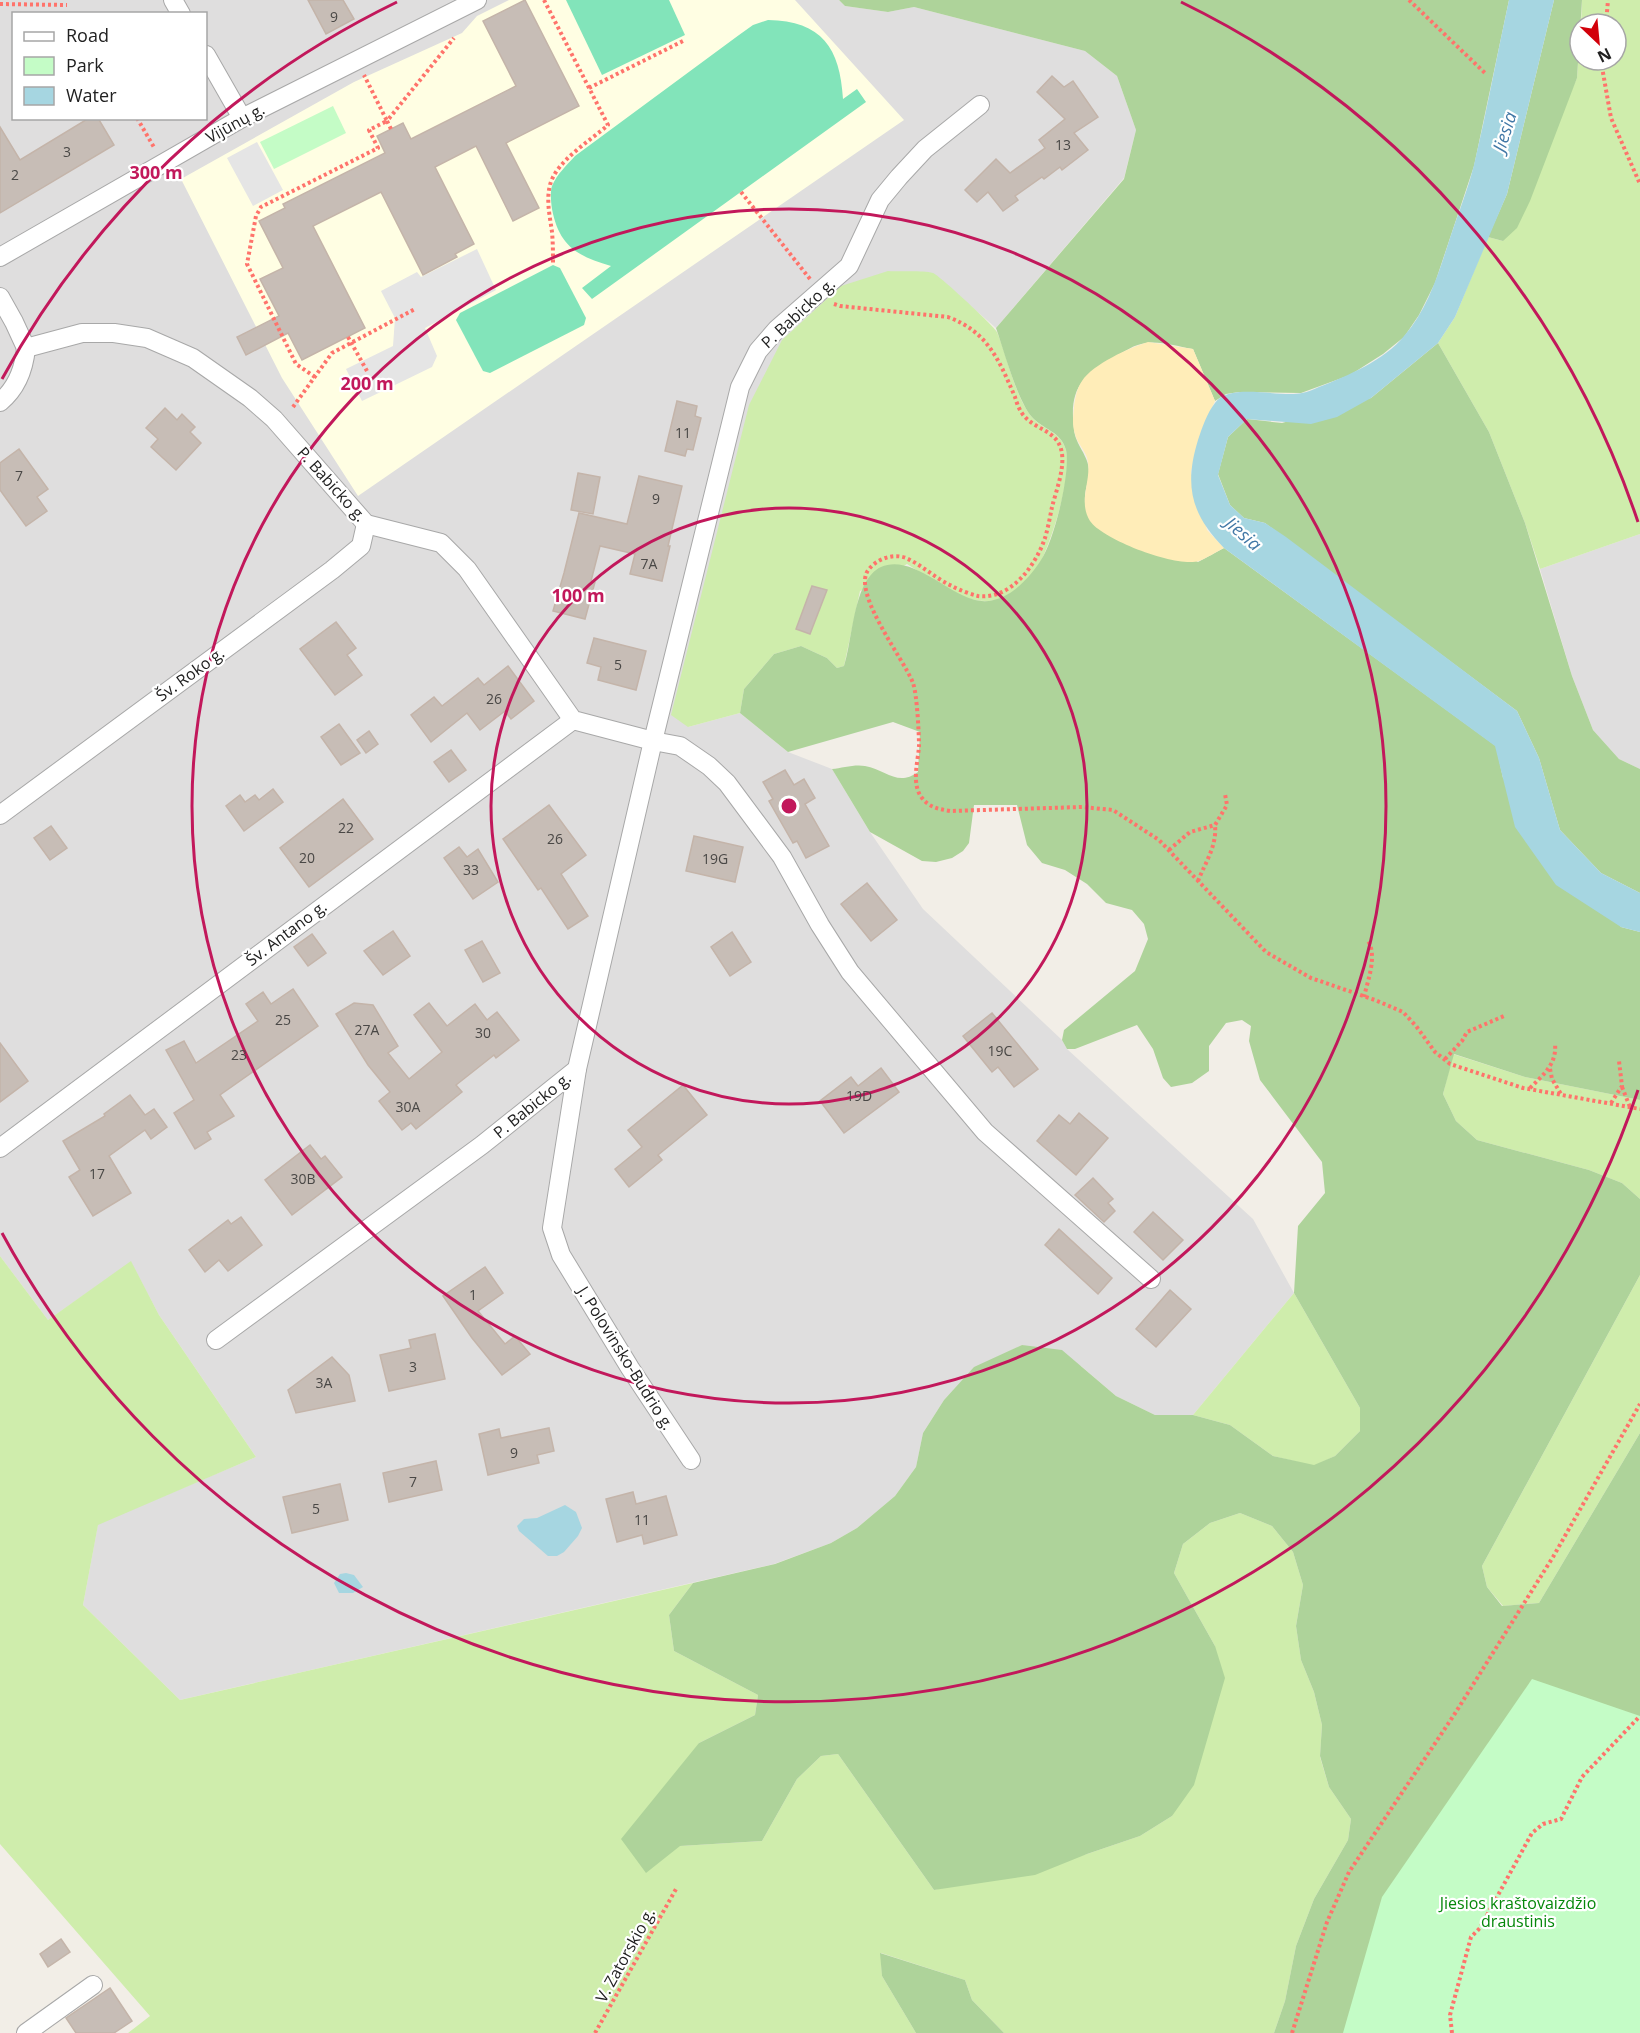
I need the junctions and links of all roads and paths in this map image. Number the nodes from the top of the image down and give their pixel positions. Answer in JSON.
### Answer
{"nodes":[{"id":1,"x":477,"y":0,"type":"edge"},
{"id":2,"x":544,"y":0,"type":"edge"},
{"id":3,"x":1409,"y":0,"type":"edge"},
{"id":4,"x":0,"y":4,"type":"edge"},
{"id":5,"x":67,"y":5,"type":"dead end"},
{"id":6,"x":454,"y":38,"type":"dead end"},
{"id":7,"x":683,"y":41,"type":"dead end"},
{"id":8,"x":207,"y":57,"type":"edge"},
{"id":9,"x":357,"y":60,"type":"junction"},
{"id":10,"x":1603,"y":72,"type":"edge"},
{"id":11,"x":1486,"y":74,"type":"dead end"},
{"id":12,"x":589,"y":88,"type":"junction"},
{"id":13,"x":980,"y":105,"type":"dead end"},
{"id":14,"x":242,"y":118,"type":"junction"},
{"id":15,"x":138,"y":120,"type":"edge"},
{"id":16,"x":387,"y":121,"type":"junction"},
{"id":17,"x":391,"y":129,"type":"dead end"},
{"id":18,"x":163,"y":163,"type":"junction"},
{"id":19,"x":1640,"y":184,"type":"edge"},
{"id":20,"x":741,"y":192,"type":"dead end"},
{"id":21,"x":0,"y":258,"type":"edge"},
{"id":22,"x":554,"y":265,"type":"dead end"},
{"id":23,"x":819,"y":291,"type":"junction"},
{"id":24,"x":0,"y":297,"type":"edge"},
{"id":25,"x":415,"y":309,"type":"dead end"},
{"id":26,"x":348,"y":337,"type":"dead end"},
{"id":27,"x":351,"y":343,"type":"junction"},
{"id":28,"x":26,"y":348,"type":"junction"},
{"id":29,"x":367,"y":371,"type":"dead end"},
{"id":30,"x":315,"y":377,"type":"junction"},
{"id":31,"x":0,"y":402,"type":"edge"},
{"id":32,"x":293,"y":407,"type":"dead end"},
{"id":33,"x":366,"y":524,"type":"junction"},
{"id":34,"x":573,"y":720,"type":"junction"},
{"id":35,"x":653,"y":741,"type":"junction"},
{"id":36,"x":1225,"y":794,"type":"dead end"},
{"id":37,"x":0,"y":815,"type":"edge"},
{"id":38,"x":1215,"y":825,"type":"junction"},
{"id":39,"x":1168,"y":850,"type":"junction"},
{"id":40,"x":1198,"y":881,"type":"junction"},
{"id":41,"x":1367,"y":939,"type":"dead end"},
{"id":42,"x":1364,"y":996,"type":"junction"},
{"id":43,"x":1504,"y":1017,"type":"dead end"},
{"id":44,"x":1555,"y":1044,"type":"dead end"},
{"id":45,"x":1445,"y":1059,"type":"junction"},
{"id":46,"x":1618,"y":1061,"type":"dead end"},
{"id":47,"x":1550,"y":1068,"type":"junction"},
{"id":48,"x":577,"y":1069,"type":"junction"},
{"id":49,"x":1622,"y":1086,"type":"junction"},
{"id":50,"x":1530,"y":1089,"type":"junction"},
{"id":51,"x":1561,"y":1094,"type":"junction"},
{"id":52,"x":1611,"y":1103,"type":"junction"},
{"id":53,"x":1630,"y":1107,"type":"junction"},
{"id":54,"x":1640,"y":1109,"type":"edge"},
{"id":55,"x":0,"y":1148,"type":"edge"},
{"id":56,"x":1151,"y":1279,"type":"dead end"},
{"id":57,"x":216,"y":1340,"type":"dead end"},
{"id":58,"x":1640,"y":1404,"type":"edge"},
{"id":59,"x":691,"y":1460,"type":"dead end"},
{"id":60,"x":1640,"y":1716,"type":"edge"},
{"id":61,"x":676,"y":1889,"type":"dead end"},
{"id":62,"x":93,"y":1985,"type":"dead end"},
{"id":63,"x":26,"y":2033,"type":"edge"},
{"id":64,"x":595,"y":2033,"type":"edge"},
{"id":65,"x":1292,"y":2033,"type":"edge"},
{"id":66,"x":1452,"y":2033,"type":"edge"}],
"edges":[{"from":1,"to":9,"type":"street","name":"Vijūnų g."},
{"from":2,"to":12,"type":"path"},
{"from":3,"to":11,"type":"path"},
{"from":4,"to":5,"type":"path"},
{"from":6,"to":16,"type":"path"},
{"from":7,"to":12,"type":"path"},
{"from":8,"to":14,"type":"street"},
{"from":9,"to":14,"type":"street","name":"Vijūnų g."},
{"from":9,"to":16,"type":"path"},
{"from":10,"to":19,"type":"path"},
{"from":12,"to":22,"type":"path"},
{"from":13,"to":23,"type":"street","name":"P. Babicko g."},
{"from":14,"to":18,"type":"street","name":"Vijūnų g."},
{"from":15,"to":18,"type":"path"},
{"from":16,"to":17,"type":"path"},
{"from":16,"to":30,"type":"path"},
{"from":18,"to":21,"type":"street","name":"Vijūnų g."},
{"from":20,"to":23,"type":"path"},
{"from":23,"to":35,"type":"street","name":"P. Babicko g."},
{"from":23,"to":39,"type":"path"},
{"from":24,"to":28,"type":"street"},
{"from":25,"to":27,"type":"path"},
{"from":26,"to":27,"type":"path"},
{"from":27,"to":29,"type":"path"},
{"from":27,"to":30,"type":"path"},
{"from":28,"to":31,"type":"street"},
{"from":28,"to":33,"type":"street","name":"P. Babicko g."},
{"from":30,"to":32,"type":"path"},
{"from":33,"to":34,"type":"street","name":"P. Babicko g."},
{"from":33,"to":37,"type":"street","name":"Šv. Roko g."},
{"from":34,"to":35,"type":"street"},
{"from":34,"to":55,"type":"street","name":"Šv. Antano g."},
{"from":35,"to":48,"type":"street","name":"P. Babicko g."},
{"from":35,"to":56,"type":"street"},
{"from":36,"to":38,"type":"path"},
{"from":38,"to":39,"type":"path"},
{"from":38,"to":40,"type":"path"},
{"from":39,"to":40,"type":"path"},
{"from":40,"to":42,"type":"path"},
{"from":41,"to":42,"type":"path"},
{"from":42,"to":45,"type":"path"},
{"from":43,"to":45,"type":"path"},
{"from":44,"to":47,"type":"path"},
{"from":45,"to":50,"type":"path"},
{"from":46,"to":49,"type":"path"},
{"from":47,"to":50,"type":"path"},
{"from":47,"to":51,"type":"path"},
{"from":48,"to":57,"type":"street","name":"P. Babicko g."},
{"from":48,"to":59,"type":"street","name":"J. Polovinsko-Budrio g."},
{"from":49,"to":52,"type":"path"},
{"from":49,"to":53,"type":"path"},
{"from":50,"to":51,"type":"path"},
{"from":51,"to":52,"type":"path"},
{"from":52,"to":53,"type":"path"},
{"from":53,"to":54,"type":"path"},
{"from":58,"to":65,"type":"path"},
{"from":60,"to":66,"type":"path"},
{"from":61,"to":64,"type":"path","name":"V. Zatorskio g."},
{"from":62,"to":63,"type":"street"}]}
